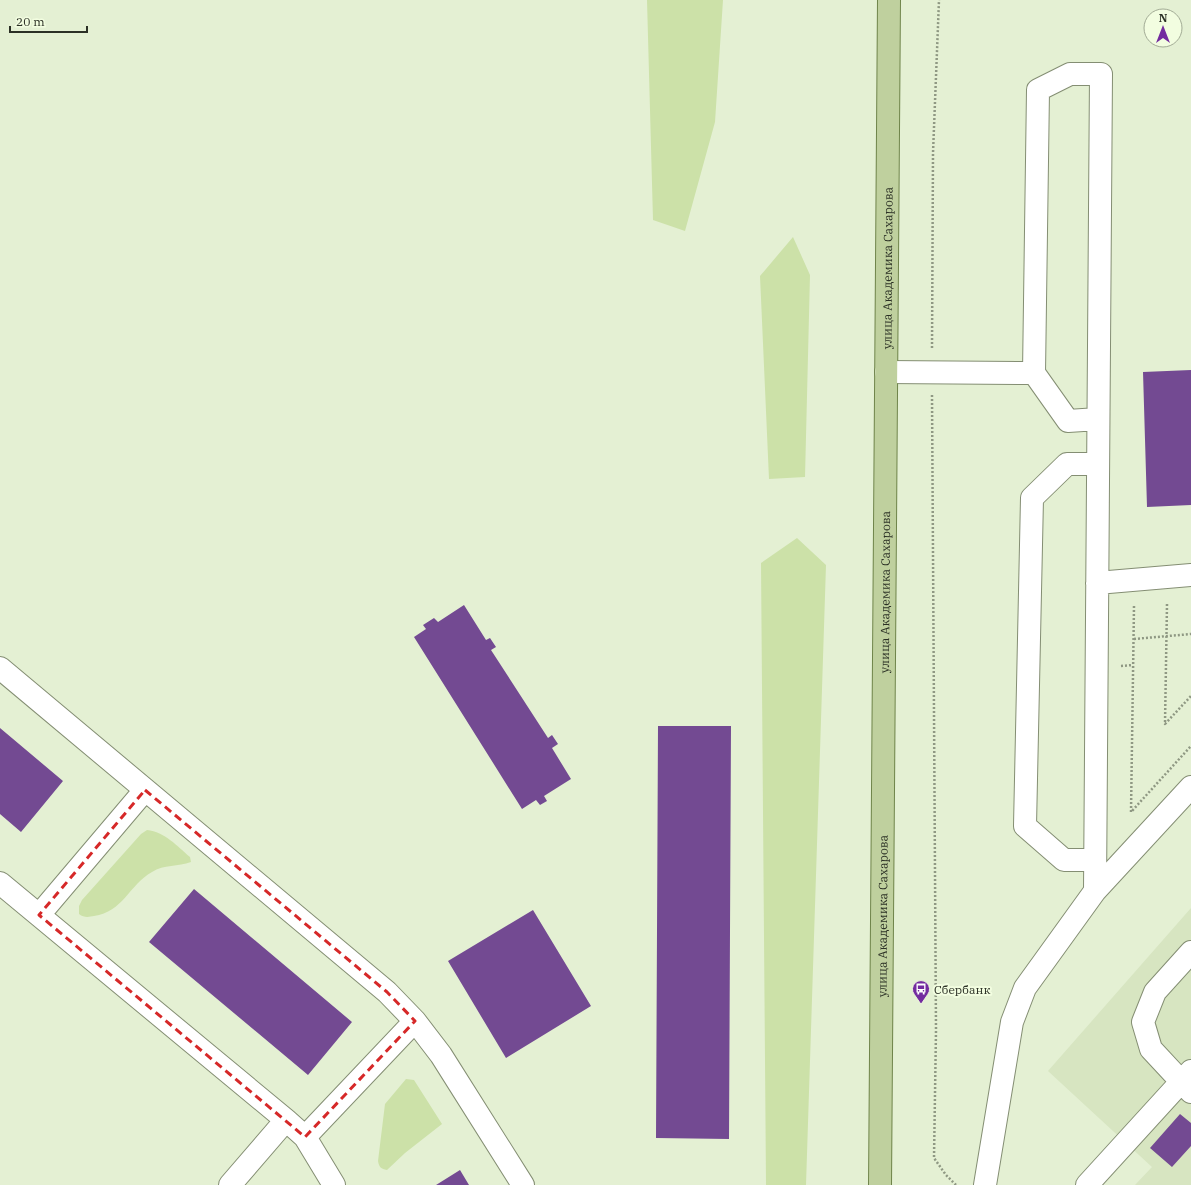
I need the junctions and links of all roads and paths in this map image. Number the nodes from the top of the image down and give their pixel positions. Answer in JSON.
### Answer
{"nodes":[{"id":1,"x":889,"y":0,"type":"edge"},
{"id":2,"x":939,"y":0,"type":"edge"},
{"id":3,"x":886,"y":372,"type":"junction"},
{"id":4,"x":932,"y":372,"type":"junction"},
{"id":5,"x":1034,"y":373,"type":"junction"},
{"id":6,"x":1098,"y":420,"type":"junction"},
{"id":7,"x":1098,"y":464,"type":"junction"},
{"id":8,"x":1191,"y":575,"type":"edge"},
{"id":9,"x":1097,"y":583,"type":"junction"},
{"id":10,"x":1167,"y":604,"type":"dead end"},
{"id":11,"x":1134,"y":606,"type":"dead end"},
{"id":12,"x":1191,"y":634,"type":"edge"},
{"id":13,"x":1166,"y":636,"type":"junction"},
{"id":14,"x":1134,"y":639,"type":"junction"},
{"id":15,"x":0,"y":668,"type":"edge"},
{"id":16,"x":1191,"y":696,"type":"edge"},
{"id":17,"x":1191,"y":746,"type":"edge"},
{"id":18,"x":1191,"y":787,"type":"edge"},
{"id":19,"x":145,"y":790,"type":"junction"},
{"id":20,"x":1095,"y":860,"type":"junction"},
{"id":21,"x":0,"y":883,"type":"edge"},
{"id":22,"x":1095,"y":891,"type":"junction"},
{"id":23,"x":39,"y":915,"type":"junction"},
{"id":24,"x":1191,"y":952,"type":"edge"},
{"id":25,"x":415,"y":1021,"type":"junction"},
{"id":26,"x":1188,"y":1082,"type":"edge"},
{"id":27,"x":286,"y":1120,"type":"junction"},
{"id":28,"x":305,"y":1137,"type":"junction"},
{"id":29,"x":230,"y":1185,"type":"edge"},
{"id":30,"x":334,"y":1185,"type":"edge"},
{"id":31,"x":523,"y":1185,"type":"edge"},
{"id":32,"x":880,"y":1185,"type":"edge"},
{"id":33,"x":956,"y":1185,"type":"edge"},
{"id":34,"x":985,"y":1185,"type":"edge"},
{"id":35,"x":1087,"y":1185,"type":"edge"}],
"edges":[{"from":1,"to":3,"type":"main road","name":"улица Академика Сахарова"},
{"from":2,"to":4,"type":"path"},
{"from":3,"to":4,"type":"street"},
{"from":3,"to":32,"type":"main road","name":"улица Академика Сахарова"},
{"from":4,"to":5,"type":"street"},
{"from":4,"to":33,"type":"path"},
{"from":5,"to":6,"type":"street"},
{"from":5,"to":6,"type":"street"},
{"from":6,"to":7,"type":"street"},
{"from":7,"to":9,"type":"street"},
{"from":7,"to":20,"type":"street"},
{"from":8,"to":9,"type":"street"},
{"from":9,"to":20,"type":"street"},
{"from":10,"to":13,"type":"path"},
{"from":11,"to":14,"type":"path"},
{"from":12,"to":13,"type":"path"},
{"from":13,"to":14,"type":"path"},
{"from":13,"to":16,"type":"path"},
{"from":14,"to":17,"type":"path"},
{"from":15,"to":19,"type":"street"},
{"from":18,"to":22,"type":"street"},
{"from":19,"to":23,"type":"street"},
{"from":19,"to":25,"type":"street"},
{"from":20,"to":22,"type":"street"},
{"from":21,"to":23,"type":"street"},
{"from":22,"to":34,"type":"street"},
{"from":23,"to":27,"type":"street"},
{"from":24,"to":26,"type":"street"},
{"from":25,"to":28,"type":"street"},
{"from":25,"to":31,"type":"street"},
{"from":26,"to":35,"type":"street"},
{"from":27,"to":28,"type":"street"},
{"from":27,"to":29,"type":"street"},
{"from":28,"to":30,"type":"street"}]}
